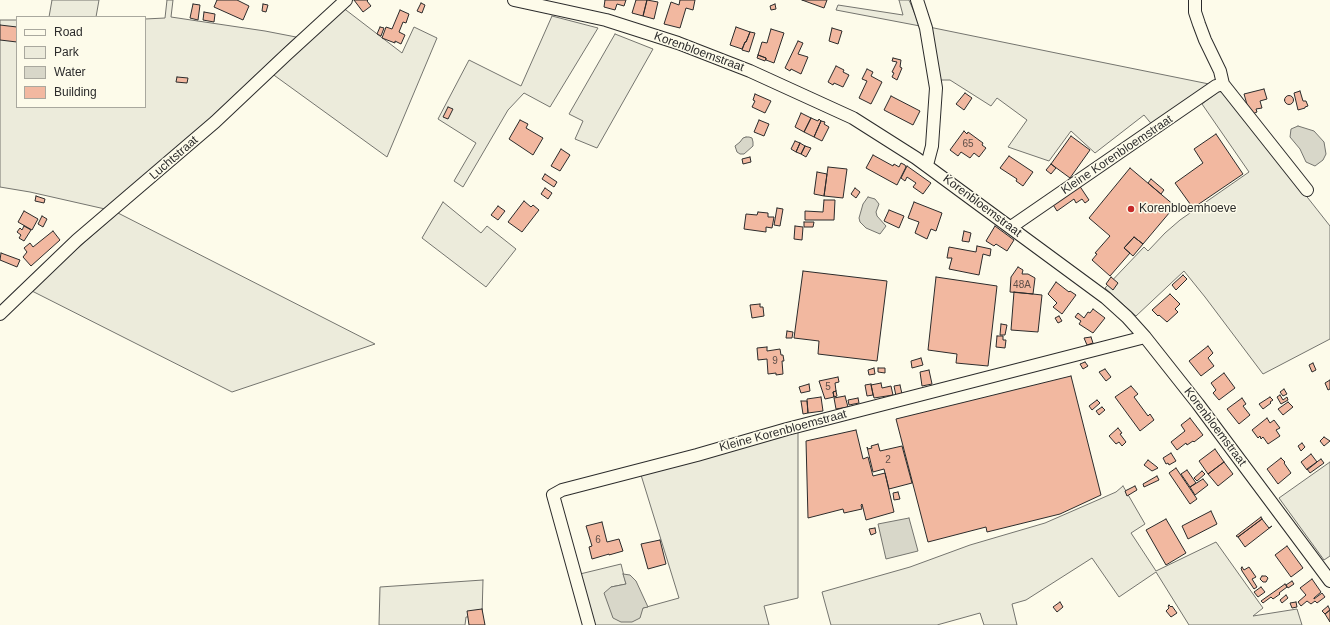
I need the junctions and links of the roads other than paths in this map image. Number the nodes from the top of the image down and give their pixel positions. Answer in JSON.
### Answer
{"nodes":[{"id":1,"x":346,"y":0,"type":"edge"},
{"id":2,"x":514,"y":0,"type":"edge"},
{"id":3,"x":917,"y":0,"type":"edge"},
{"id":4,"x":1195,"y":0,"type":"edge"},
{"id":5,"x":1223,"y":84,"type":"junction"},
{"id":6,"x":927,"y":165,"type":"junction"},
{"id":7,"x":1307,"y":190,"type":"dead end"},
{"id":8,"x":1011,"y":228,"type":"junction"},
{"id":9,"x":0,"y":314,"type":"edge"},
{"id":10,"x":1145,"y":337,"type":"junction"},
{"id":11,"x":1330,"y":581,"type":"edge"},
{"id":12,"x":588,"y":625,"type":"edge"}],
"edges":[{"from":1,"to":9,"type":"street","name":"Luchtstraat"},
{"from":2,"to":6,"type":"street","name":"Korenbloemstraat"},
{"from":3,"to":6,"type":"street"},
{"from":4,"to":5,"type":"street"},
{"from":5,"to":7,"type":"street"},
{"from":5,"to":8,"type":"street","name":"Kleine Korenbloemstraat"},
{"from":6,"to":8,"type":"street","name":"Korenbloemstraat"},
{"from":8,"to":10,"type":"street","name":"Korenbloemstraat"},
{"from":10,"to":11,"type":"street","name":"Korenbloemstraat"},
{"from":10,"to":12,"type":"street","name":"Kleine Korenbloemstraat"}]}
